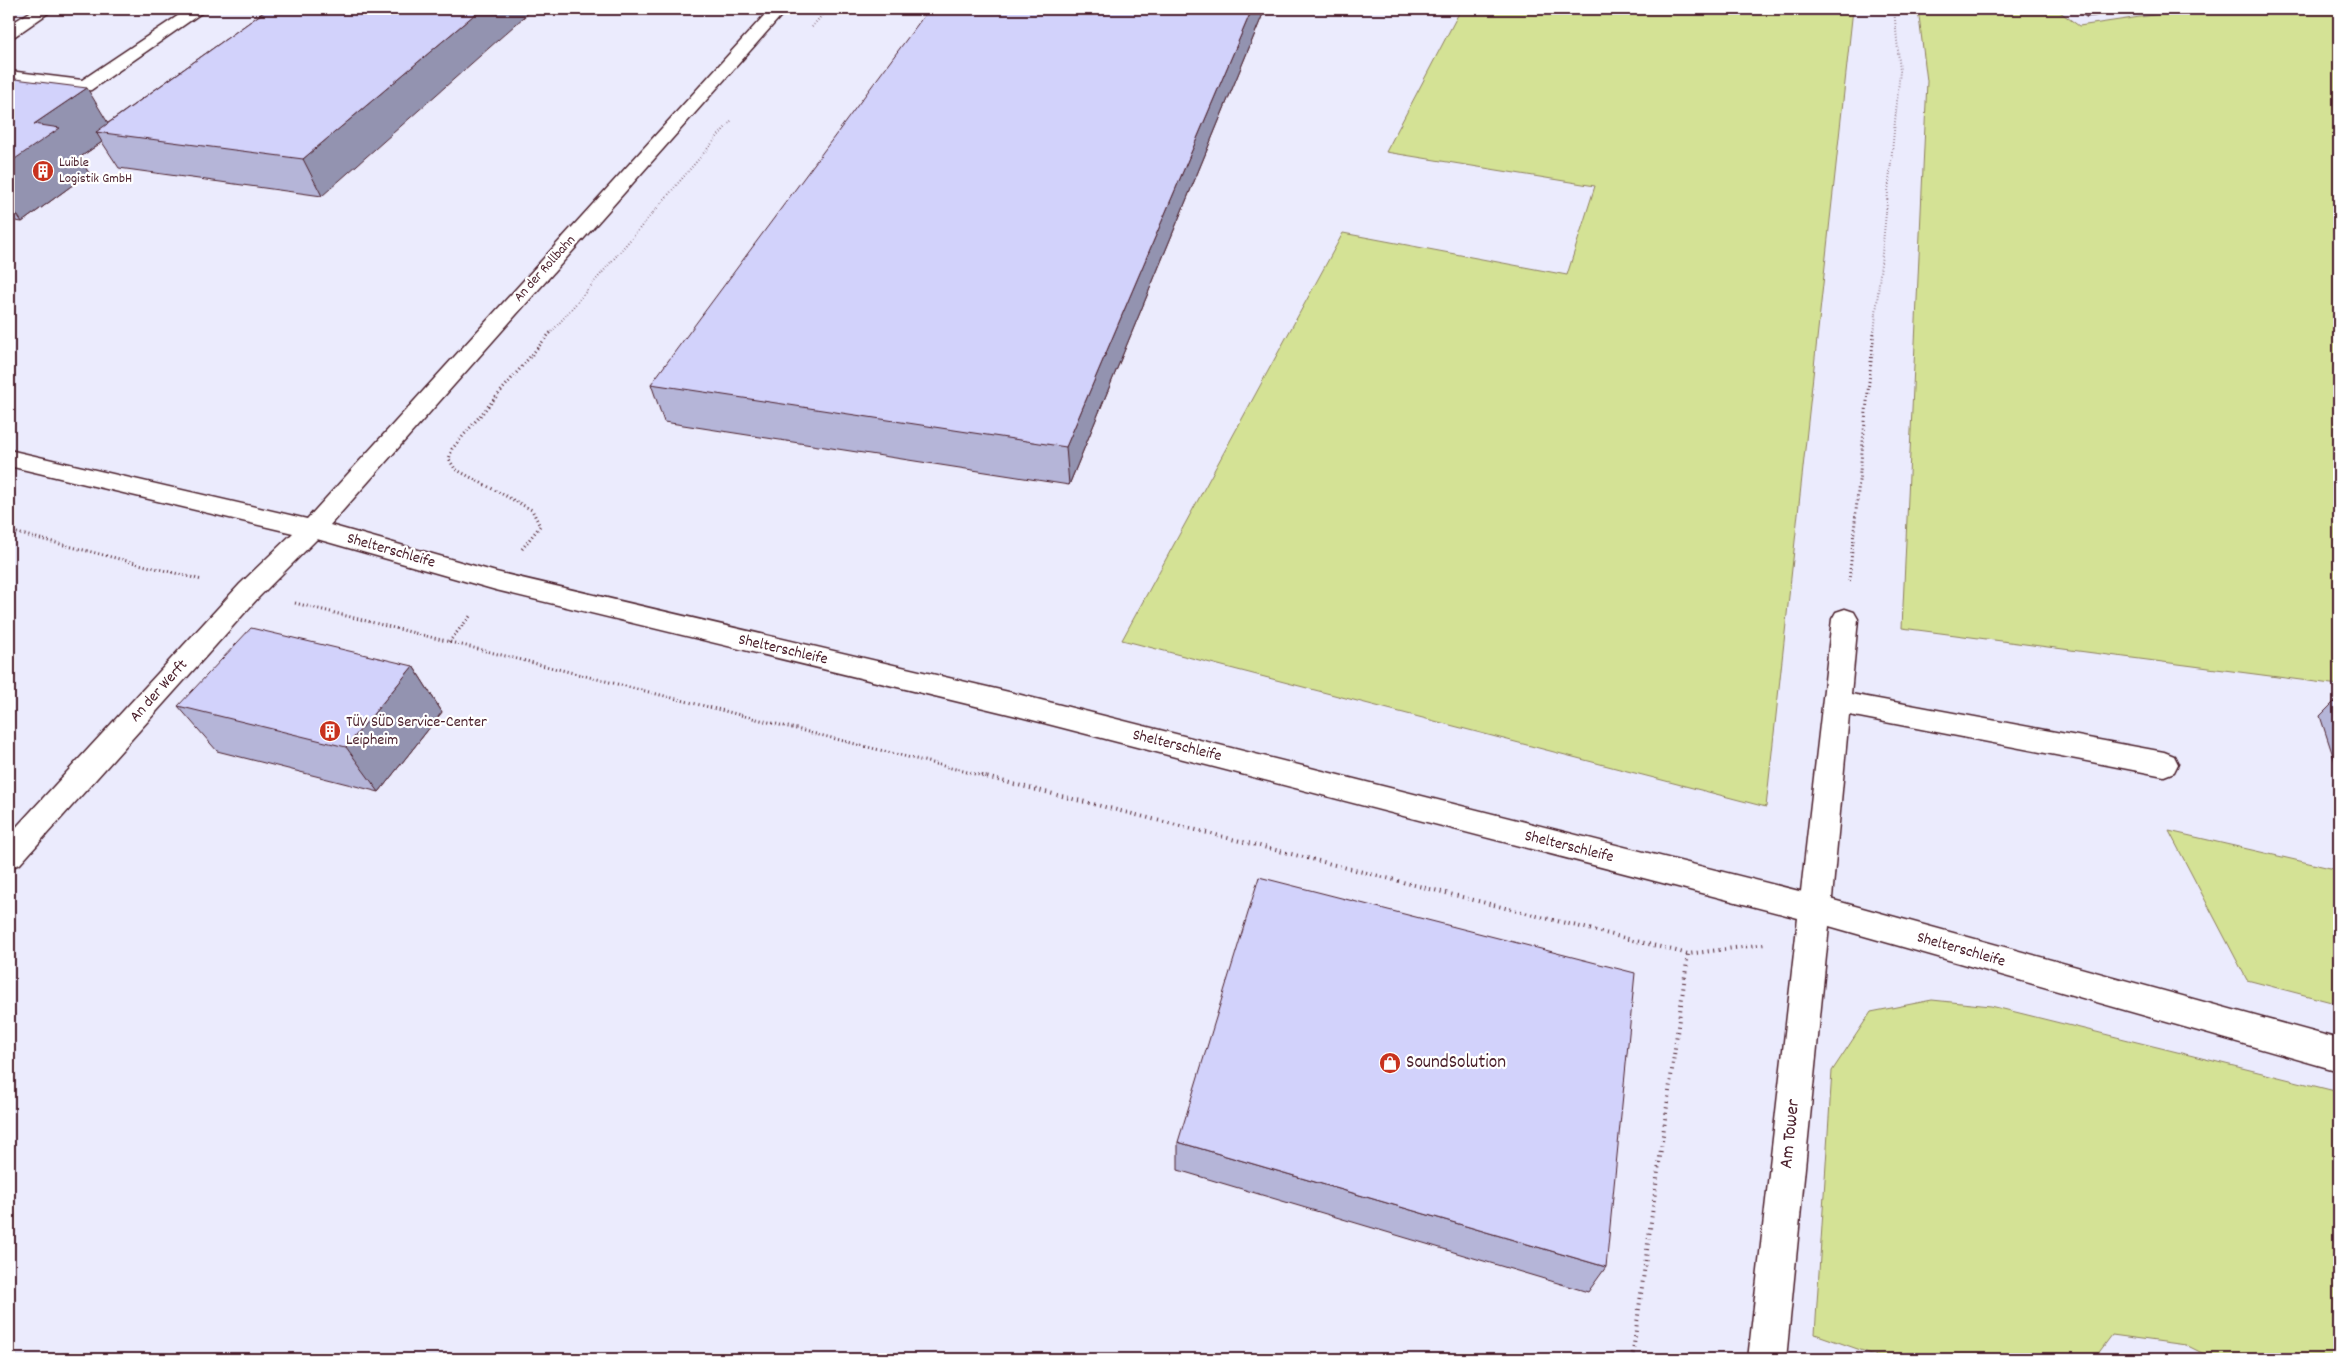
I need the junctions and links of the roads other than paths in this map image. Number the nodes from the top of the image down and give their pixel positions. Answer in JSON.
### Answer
{"nodes":[{"id":1,"x":46,"y":9,"type":"edge"},
{"id":2,"x":199,"y":9,"type":"edge"},
{"id":3,"x":779,"y":9,"type":"edge"},
{"id":4,"x":9,"y":32,"type":"edge"},
{"id":5,"x":9,"y":76,"type":"edge"},
{"id":6,"x":9,"y":458,"type":"edge"},
{"id":7,"x":312,"y":529,"type":"junction"},
{"id":8,"x":1845,"y":619,"type":"road end"},
{"id":9,"x":1836,"y":702,"type":"junction"},
{"id":10,"x":2164,"y":764,"type":"dead end"},
{"id":11,"x":9,"y":855,"type":"edge"},
{"id":12,"x":1814,"y":923,"type":"junction"},
{"id":13,"x":2339,"y":1055,"type":"edge"},
{"id":14,"x":1769,"y":1358,"type":"edge"}],
"edges":[{"from":1,"to":4,"type":"street"},
{"from":2,"to":5,"type":"street"},
{"from":3,"to":7,"type":"street","name":"An der Rollbahn"},
{"from":6,"to":7,"type":"street","name":"Shelterschleife"},
{"from":7,"to":11,"type":"street","name":"An der Werft"},
{"from":7,"to":12,"type":"street","name":"Shelterschleife"},
{"from":8,"to":9,"type":"street","name":"Am Tower"},
{"from":9,"to":10,"type":"street"},
{"from":9,"to":12,"type":"street","name":"Am Tower"},
{"from":12,"to":13,"type":"street","name":"Shelterschleife"},
{"from":12,"to":14,"type":"street","name":"Am Tower"}]}
